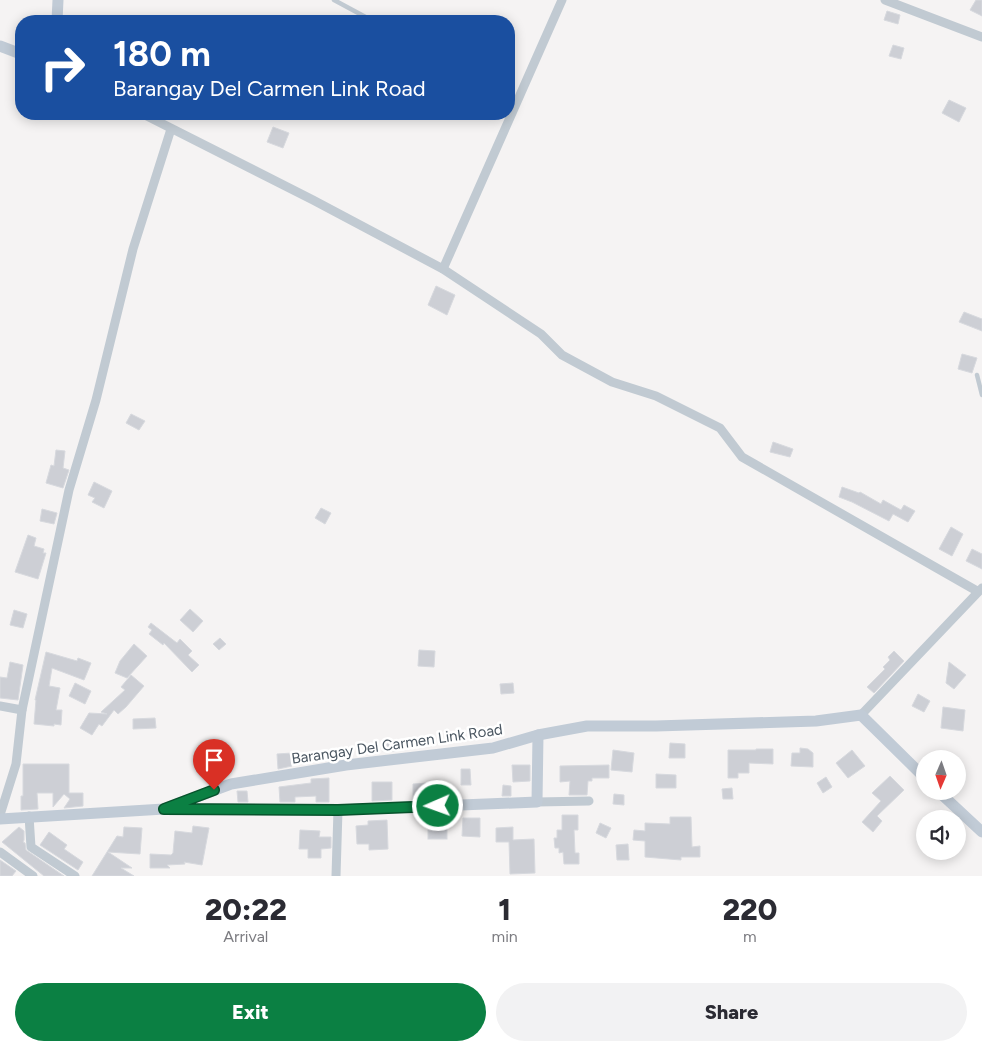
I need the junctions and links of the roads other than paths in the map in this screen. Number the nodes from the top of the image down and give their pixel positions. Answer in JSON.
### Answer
{"nodes":[{"id":1,"x":58,"y":0,"type":"edge"},
{"id":2,"x":334,"y":0,"type":"edge"},
{"id":3,"x":562,"y":0,"type":"edge"},
{"id":4,"x":884,"y":0,"type":"edge"},
{"id":5,"x":57,"y":15,"type":"edge"},
{"id":6,"x":361,"y":15,"type":"edge"},
{"id":7,"x":982,"y":37,"type":"edge"},
{"id":8,"x":0,"y":46,"type":"edge"},
{"id":9,"x":15,"y":52,"type":"edge"},
{"id":10,"x":515,"y":106,"type":"edge"},
{"id":11,"x":155,"y":120,"type":"edge"},
{"id":12,"x":509,"y":120,"type":"edge"},
{"id":13,"x":172,"y":129,"type":"junction"},
{"id":14,"x":443,"y":269,"type":"junction"},
{"id":15,"x":978,"y":375,"type":"dead end"},
{"id":16,"x":982,"y":395,"type":"edge"},
{"id":17,"x":980,"y":589,"type":"edge"},
{"id":18,"x":0,"y":706,"type":"edge"},
{"id":19,"x":22,"y":710,"type":"junction"},
{"id":20,"x":861,"y":715,"type":"junction"},
{"id":21,"x":538,"y":735,"type":"junction"},
{"id":22,"x":916,"y":769,"type":"edge"},
{"id":23,"x":948,"y":800,"type":"edge"},
{"id":24,"x":589,"y":801,"type":"dead end"},
{"id":25,"x":537,"y":802,"type":"junction"},
{"id":26,"x":164,"y":809,"type":"junction"},
{"id":27,"x":338,"y":810,"type":"junction"},
{"id":28,"x":29,"y":816,"type":"junction"},
{"id":29,"x":0,"y":817,"type":"edge"},
{"id":30,"x":982,"y":832,"type":"edge"},
{"id":31,"x":0,"y":852,"type":"edge"},
{"id":32,"x":33,"y":876,"type":"edge"},
{"id":33,"x":75,"y":876,"type":"edge"},
{"id":34,"x":336,"y":876,"type":"edge"}],
"edges":[{"from":1,"to":5,"type":"street"},
{"from":2,"to":6,"type":"lane"},
{"from":3,"to":10,"type":"street"},
{"from":4,"to":7,"type":"street"},
{"from":8,"to":9,"type":"street"},
{"from":11,"to":13,"type":"street"},
{"from":12,"to":14,"type":"street"},
{"from":13,"to":14,"type":"street"},
{"from":13,"to":19,"type":"street"},
{"from":14,"to":17,"type":"street"},
{"from":15,"to":16,"type":"lane"},
{"from":17,"to":20,"type":"street"},
{"from":18,"to":19,"type":"street"},
{"from":19,"to":29,"type":"street"},
{"from":20,"to":21,"type":"street","name":"Barangay Del Carmen Link Road"},
{"from":20,"to":22,"type":"street"},
{"from":21,"to":25,"type":"street"},
{"from":21,"to":26,"type":"street","name":"Barangay Del Carmen Link Road"},
{"from":23,"to":30,"type":"street"},
{"from":24,"to":25,"type":"street"},
{"from":25,"to":27,"type":"street"},
{"from":26,"to":27,"type":"street"},
{"from":26,"to":28,"type":"street","name":"Barangay Del Carmen Link Road"},
{"from":27,"to":34,"type":"street"},
{"from":28,"to":29,"type":"street","name":"Barangay Del Carmen Link Road"},
{"from":28,"to":33,"type":"street"},
{"from":31,"to":32,"type":"street"}]}
